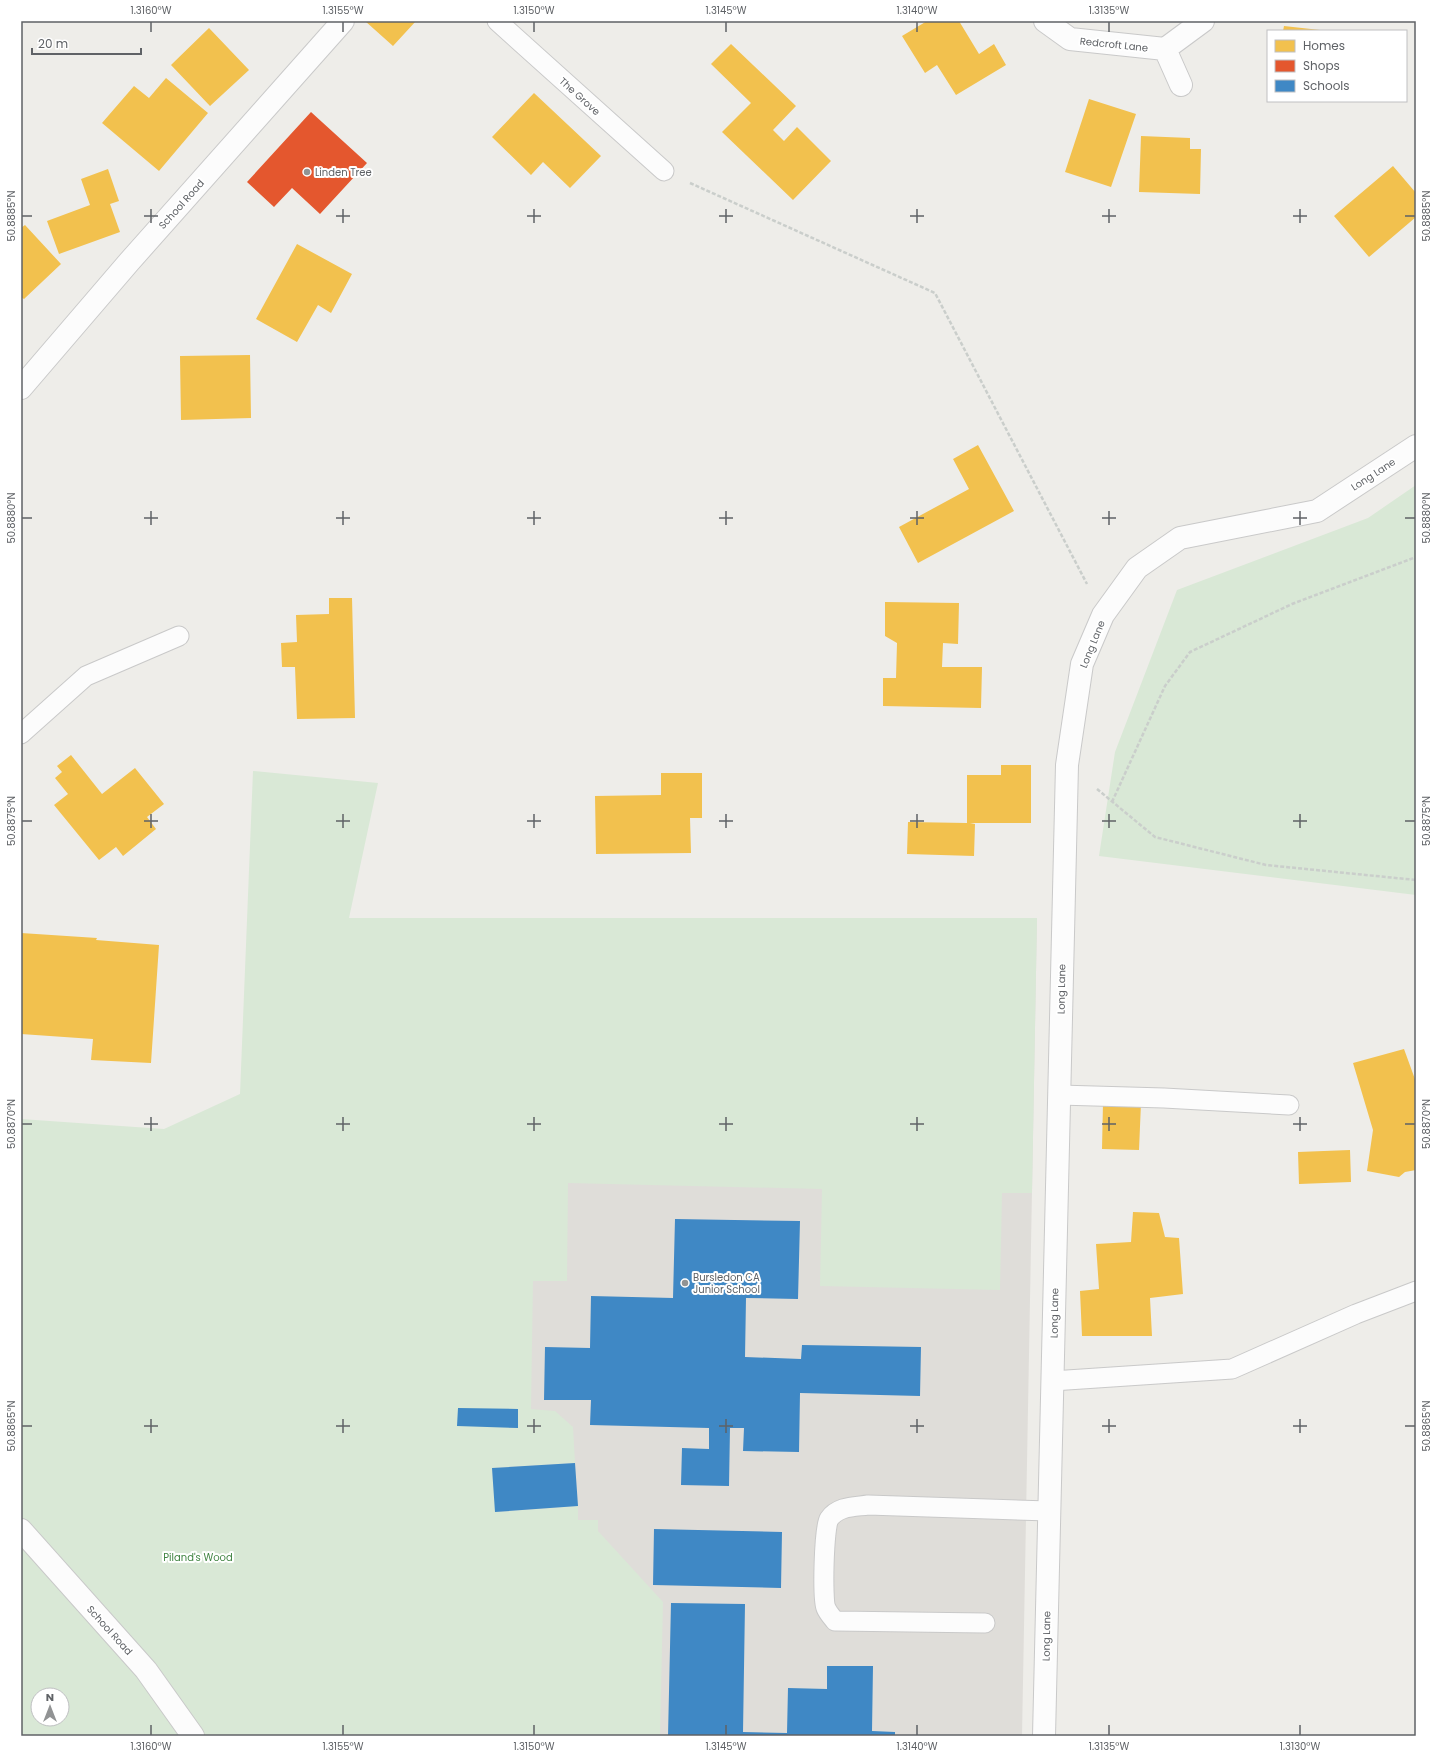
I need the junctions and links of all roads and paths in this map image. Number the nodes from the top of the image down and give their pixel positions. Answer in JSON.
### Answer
{"nodes":[{"id":1,"x":343,"y":21,"type":"edge"},
{"id":2,"x":497,"y":21,"type":"edge"},
{"id":3,"x":1045,"y":21,"type":"edge"},
{"id":4,"x":1203,"y":21,"type":"edge"},
{"id":5,"x":1165,"y":49,"type":"junction"},
{"id":6,"x":1182,"y":85,"type":"dead end"},
{"id":7,"x":664,"y":171,"type":"joint"},
{"id":8,"x":21,"y":388,"type":"edge"},
{"id":9,"x":1416,"y":446,"type":"edge"},
{"id":10,"x":1416,"y":557,"type":"edge"},
{"id":11,"x":1103,"y":615,"type":"junction"},
{"id":12,"x":179,"y":636,"type":"dead end"},
{"id":13,"x":21,"y":734,"type":"edge"},
{"id":14,"x":1067,"y":765,"type":"junction"},
{"id":15,"x":1112,"y":802,"type":"junction"},
{"id":16,"x":1416,"y":880,"type":"edge"},
{"id":17,"x":1059,"y":1095,"type":"junction"},
{"id":18,"x":1289,"y":1105,"type":"dead end"},
{"id":19,"x":1416,"y":1291,"type":"edge"},
{"id":20,"x":1052,"y":1381,"type":"junction"},
{"id":21,"x":1049,"y":1511,"type":"junction"},
{"id":22,"x":21,"y":1530,"type":"edge"},
{"id":23,"x":985,"y":1623,"type":"dead end"},
{"id":24,"x":193,"y":1736,"type":"edge"},
{"id":25,"x":1044,"y":1736,"type":"edge"}],
"edges":[{"from":1,"to":8,"type":"street","name":"School Road"},
{"from":2,"to":7,"type":"lane","name":"The Grove"},
{"from":3,"to":5,"type":"street","name":"Redcroft Lane"},
{"from":4,"to":5,"type":"street"},
{"from":5,"to":6,"type":"street"},
{"from":7,"to":11,"type":"path"},
{"from":9,"to":11,"type":"street","name":"Long Lane"},
{"from":10,"to":15,"type":"path"},
{"from":11,"to":14,"type":"street","name":"Long Lane"},
{"from":12,"to":13,"type":"lane"},
{"from":14,"to":15,"type":"path"},
{"from":14,"to":17,"type":"street","name":"Long Lane"},
{"from":15,"to":16,"type":"path"},
{"from":17,"to":18,"type":"lane"},
{"from":17,"to":20,"type":"street","name":"Long Lane"},
{"from":19,"to":20,"type":"lane"},
{"from":20,"to":21,"type":"street","name":"Long Lane"},
{"from":21,"to":23,"type":"lane"},
{"from":21,"to":25,"type":"street","name":"Long Lane"},
{"from":22,"to":24,"type":"street","name":"School Road"}]}
